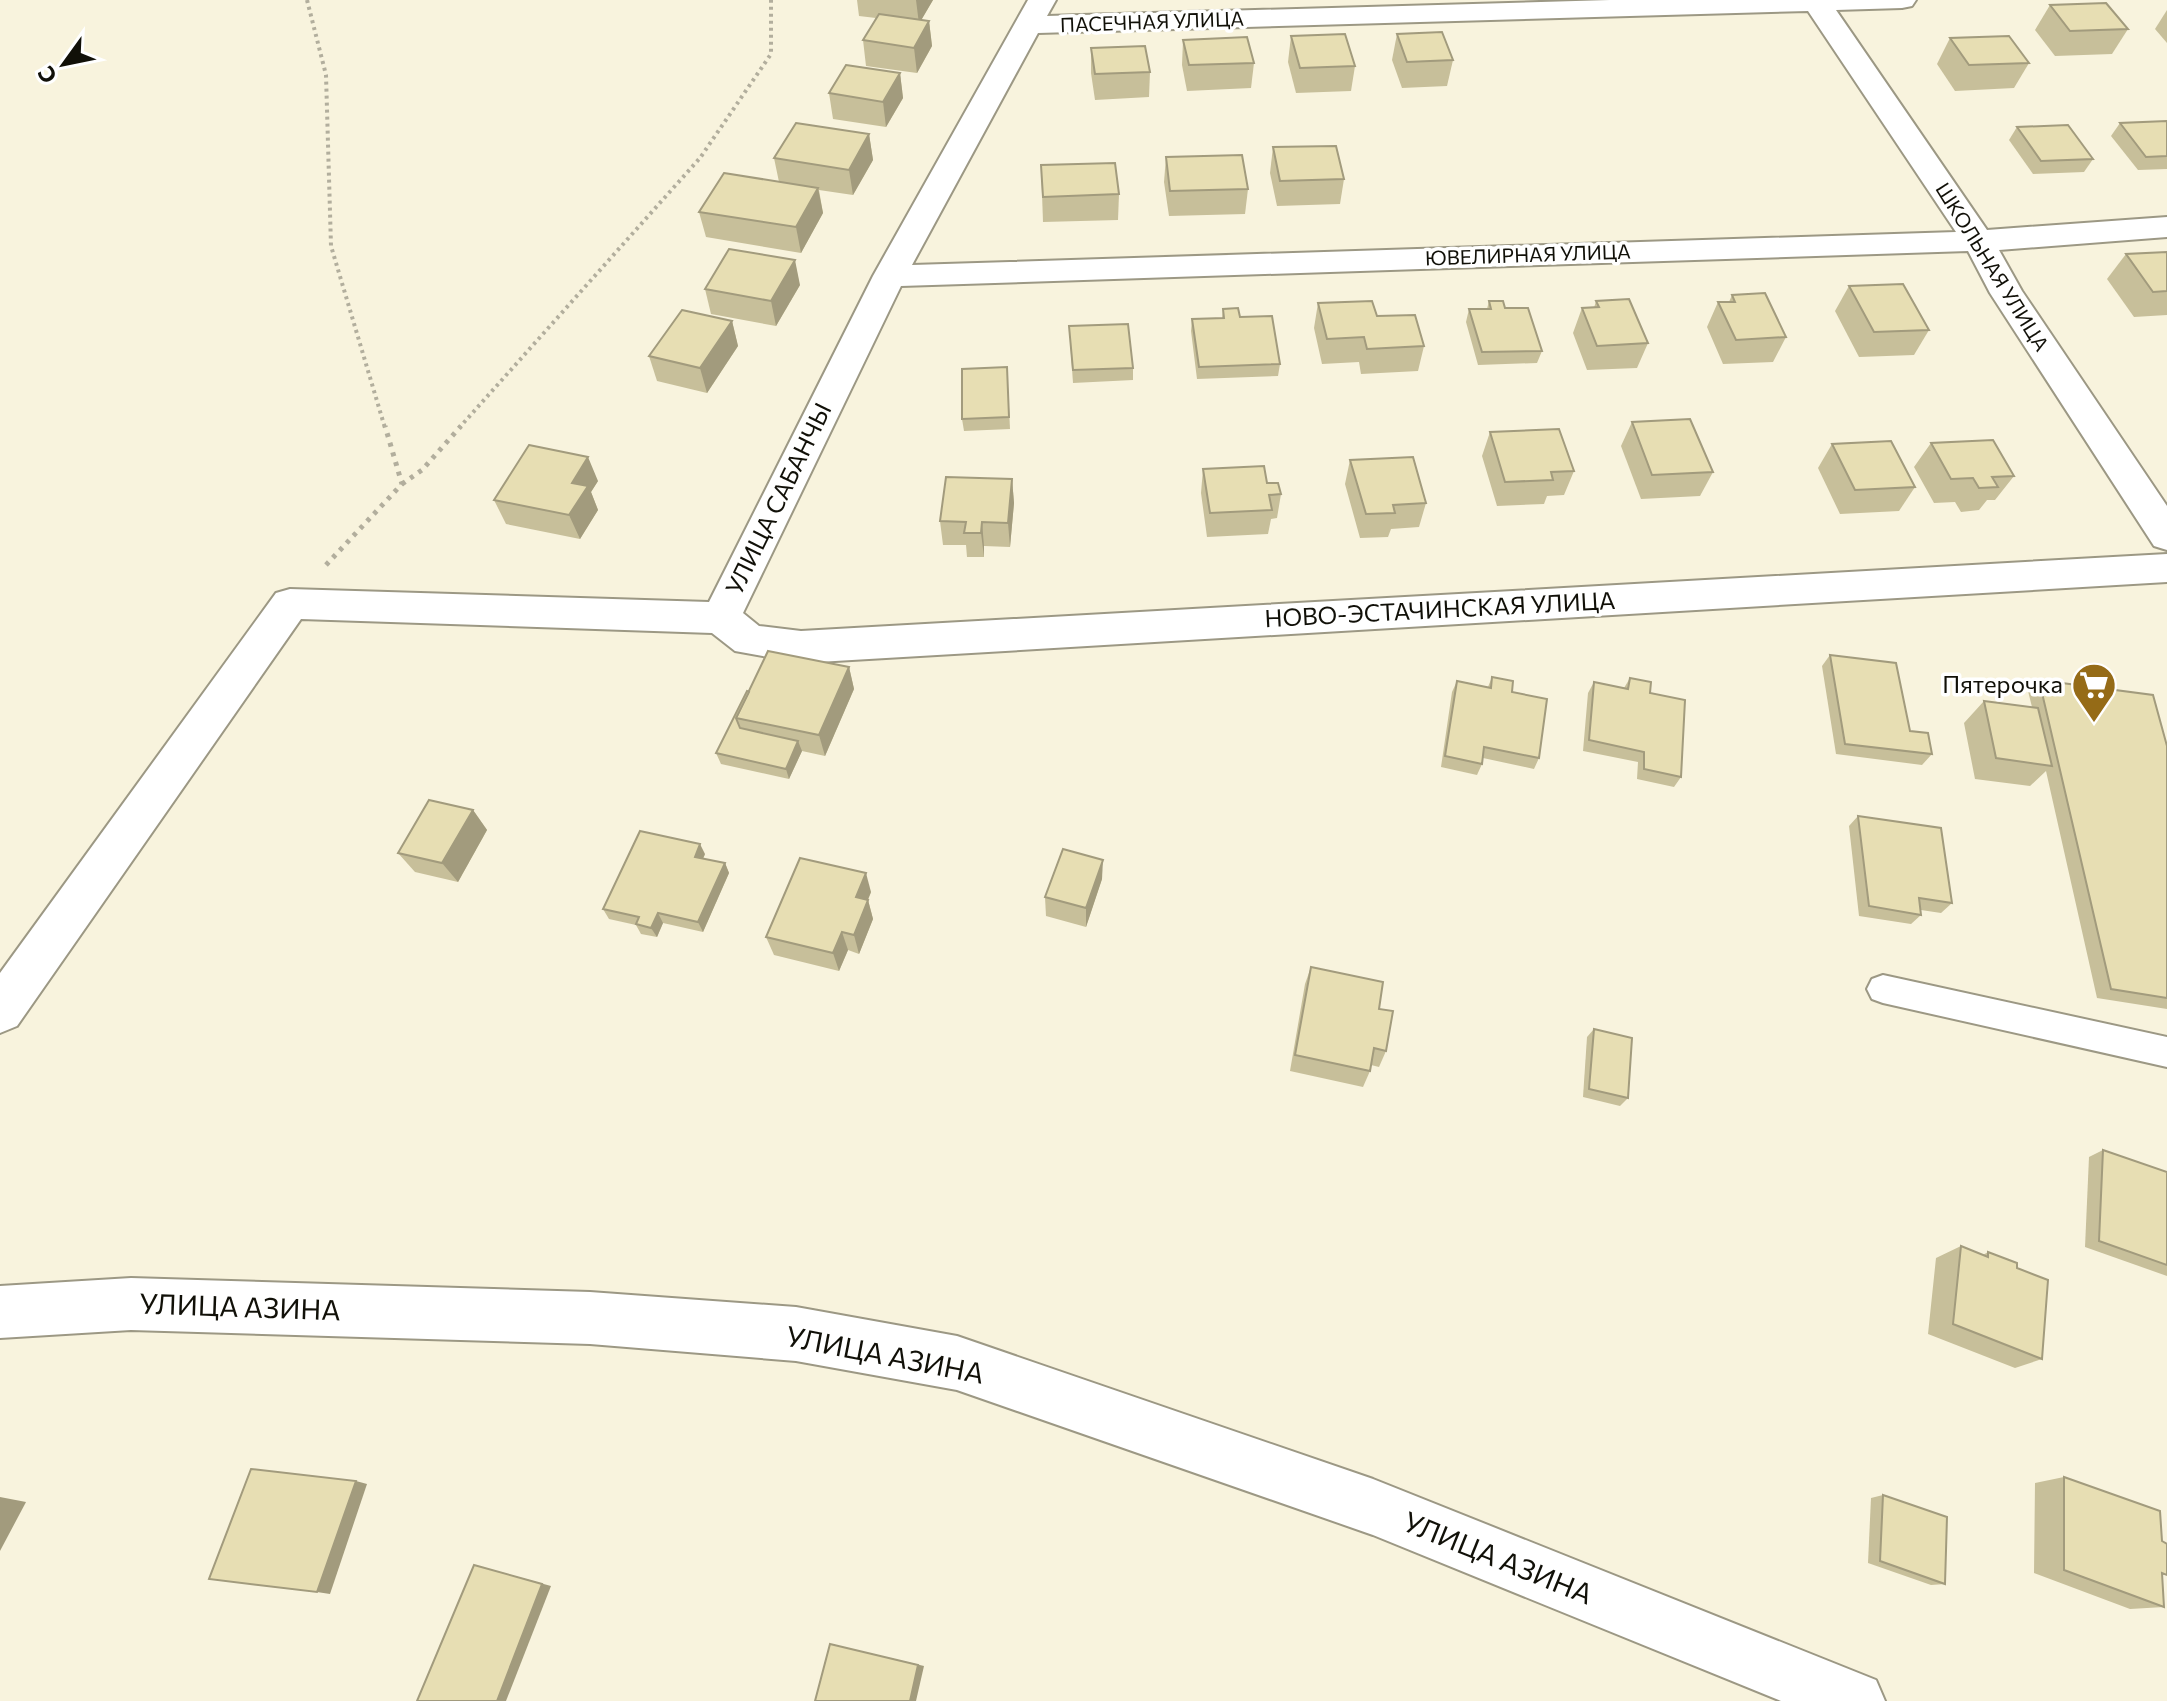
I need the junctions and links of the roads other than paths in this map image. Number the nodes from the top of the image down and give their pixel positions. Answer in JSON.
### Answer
{"nodes":[{"id":1,"x":1902,"y":0,"type":"edge"},
{"id":2,"x":1816,"y":2,"type":"edge"},
{"id":3,"x":1034,"y":13,"type":"edge"},
{"id":4,"x":2167,"y":227,"type":"edge"},
{"id":5,"x":1978,"y":241,"type":"junction"},
{"id":6,"x":889,"y":276,"type":"junction"},
{"id":7,"x":2167,"y":536,"type":"edge"},
{"id":8,"x":2167,"y":568,"type":"edge"},
{"id":9,"x":721,"y":618,"type":"junction"},
{"id":10,"x":1883,"y":989,"type":"dead end"},
{"id":11,"x":0,"y":1011,"type":"edge"},
{"id":12,"x":2167,"y":1052,"type":"edge"},
{"id":13,"x":0,"y":1312,"type":"edge"},
{"id":14,"x":1855,"y":1701,"type":"edge"}],
"edges":[{"from":1,"to":2,"type":"street","name":"ПАСЕЧНАЯ УЛИЦА"},
{"from":2,"to":3,"type":"street","name":"ПАСЕЧНАЯ УЛИЦА"},
{"from":2,"to":5,"type":"street","name":"ШКОЛЬНАЯ УЛИЦА"},
{"from":3,"to":6,"type":"street","name":"УЛИЦА САБАНЧЫ"},
{"from":4,"to":5,"type":"street","name":"ЮВЕЛИРНАЯ УЛИЦА"},
{"from":5,"to":6,"type":"street","name":"ЮВЕЛИРНАЯ УЛИЦА"},
{"from":5,"to":7,"type":"street","name":"ШКОЛЬНАЯ УЛИЦА"},
{"from":6,"to":9,"type":"street","name":"УЛИЦА САБАНЧЫ"},
{"from":8,"to":9,"type":"street","name":"НОВО-ЭСТАЧИНСКАЯ УЛИЦА"},
{"from":9,"to":11,"type":"street","name":"УЛИЦА САБАНЧЫ"},
{"from":10,"to":12,"type":"lane"},
{"from":13,"to":14,"type":"street","name":"УЛИЦА АЗИНА"}]}
